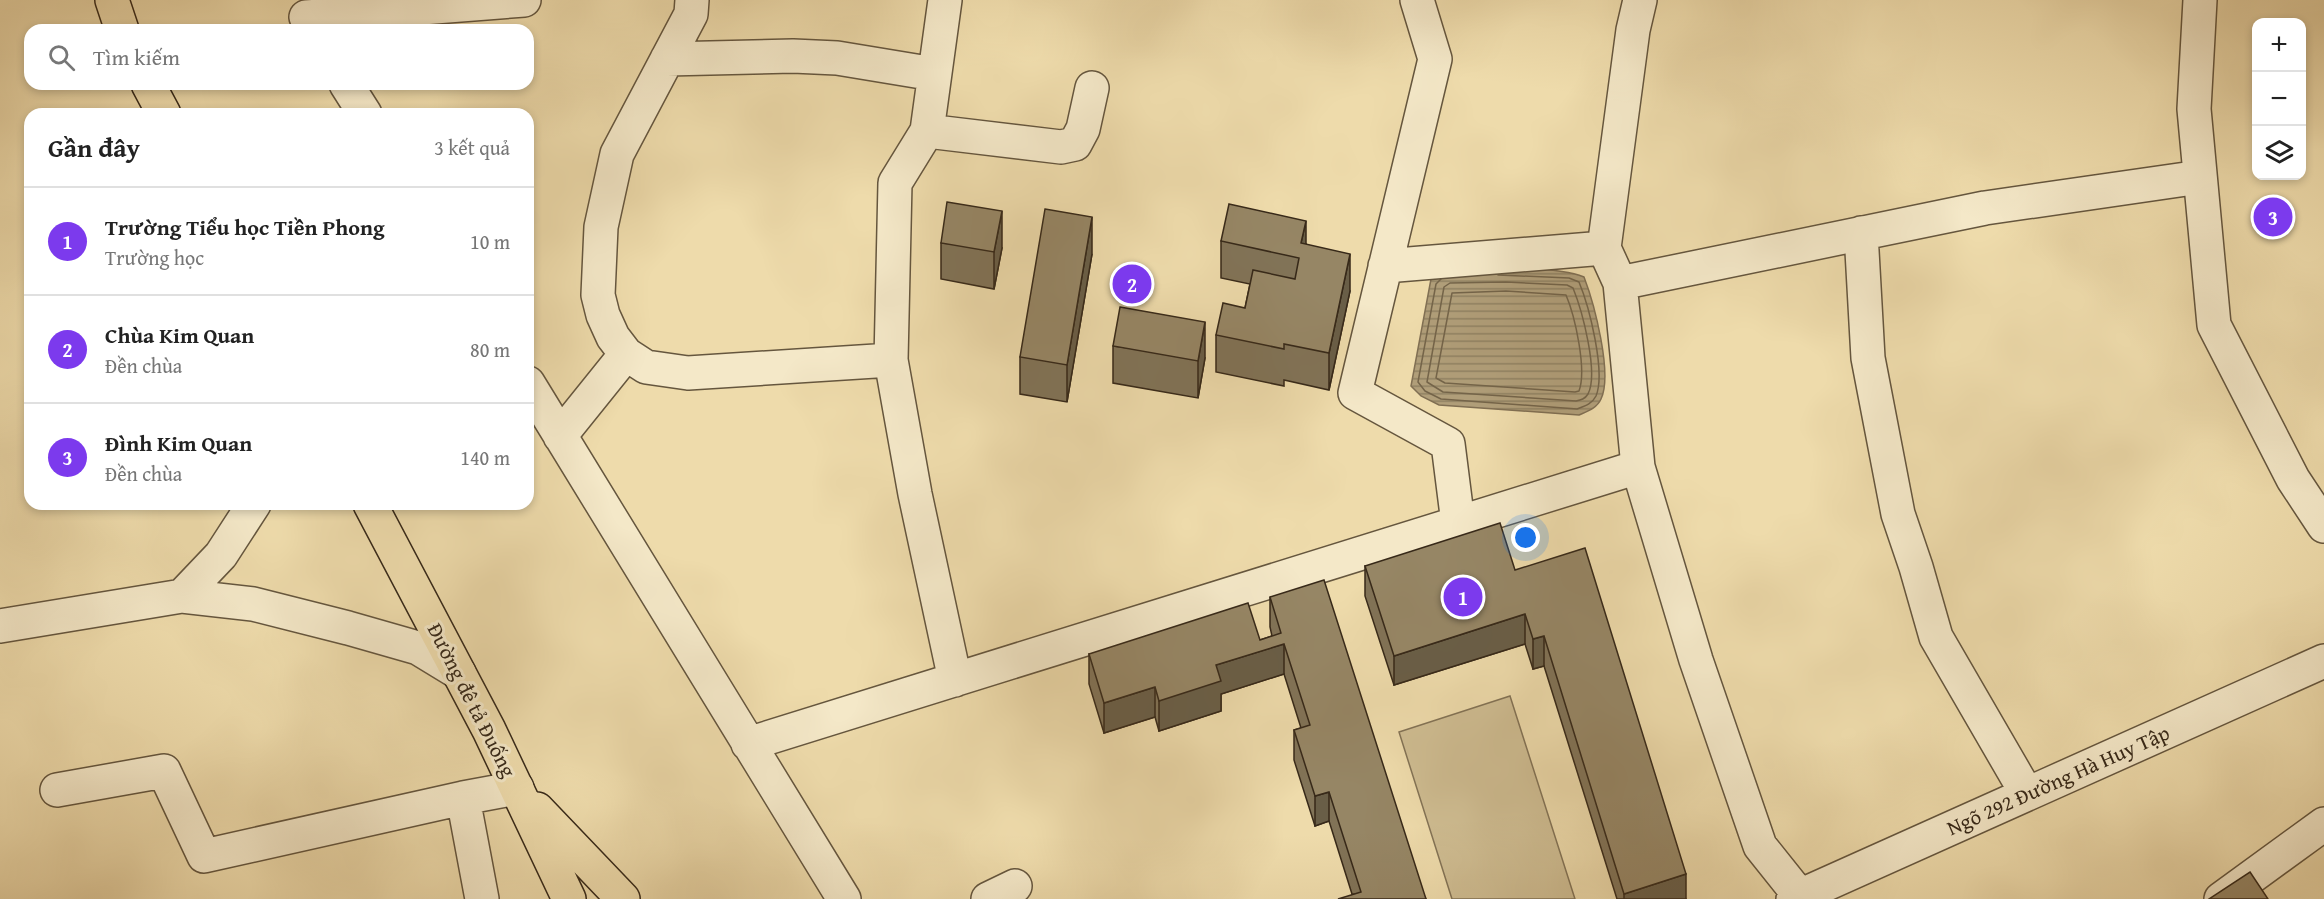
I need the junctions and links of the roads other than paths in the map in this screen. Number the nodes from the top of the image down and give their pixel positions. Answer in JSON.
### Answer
{"nodes":[{"id":1,"x":112,"y":0,"type":"edge"},
{"id":2,"x":524,"y":0,"type":"edge"},
{"id":3,"x":692,"y":0,"type":"edge"},
{"id":4,"x":945,"y":0,"type":"edge"},
{"id":5,"x":1417,"y":0,"type":"edge"},
{"id":6,"x":1640,"y":0,"type":"edge"},
{"id":7,"x":2200,"y":0,"type":"edge"},
{"id":8,"x":305,"y":16,"type":"edge"},
{"id":9,"x":121,"y":24,"type":"edge"},
{"id":10,"x":667,"y":59,"type":"junction"},
{"id":11,"x":934,"y":74,"type":"junction"},
{"id":12,"x":1092,"y":88,"type":"dead end"},
{"id":13,"x":151,"y":90,"type":"edge"},
{"id":14,"x":350,"y":90,"type":"edge"},
{"id":15,"x":161,"y":108,"type":"edge"},
{"id":16,"x":361,"y":108,"type":"edge"},
{"id":17,"x":927,"y":131,"type":"junction"},
{"id":18,"x":2200,"y":177,"type":"junction"},
{"id":19,"x":1861,"y":234,"type":"junction"},
{"id":20,"x":1604,"y":248,"type":"junction"},
{"id":21,"x":1385,"y":266,"type":"junction"},
{"id":22,"x":1620,"y":283,"type":"junction"},
{"id":23,"x":626,"y":354,"type":"junction"},
{"id":24,"x":891,"y":360,"type":"junction"},
{"id":25,"x":534,"y":393,"type":"edge"},
{"id":26,"x":560,"y":436,"type":"junction"},
{"id":27,"x":1638,"y":467,"type":"junction"},
{"id":28,"x":250,"y":510,"type":"edge"},
{"id":29,"x":373,"y":510,"type":"edge"},
{"id":30,"x":1458,"y":524,"type":"junction"},
{"id":31,"x":2324,"y":526,"type":"edge"},
{"id":32,"x":182,"y":596,"type":"junction"},
{"id":33,"x":0,"y":626,"type":"edge"},
{"id":34,"x":2324,"y":661,"type":"edge"},
{"id":35,"x":459,"y":673,"type":"junction"},
{"id":36,"x":955,"y":680,"type":"junction"},
{"id":37,"x":748,"y":744,"type":"junction"},
{"id":38,"x":517,"y":788,"type":"junction"},
{"id":39,"x":57,"y":790,"type":"dead end"},
{"id":40,"x":2026,"y":794,"type":"junction"},
{"id":41,"x":463,"y":798,"type":"junction"},
{"id":42,"x":2324,"y":824,"type":"edge"},
{"id":43,"x":1797,"y":897,"type":"edge"},
{"id":44,"x":482,"y":899,"type":"edge"},
{"id":45,"x":569,"y":899,"type":"edge"},
{"id":46,"x":623,"y":899,"type":"edge"},
{"id":47,"x":844,"y":899,"type":"edge"},
{"id":48,"x":2221,"y":899,"type":"edge"}],
"edges":[{"from":1,"to":9,"type":"main road"},
{"from":2,"to":8,"type":"street"},
{"from":3,"to":10,"type":"street"},
{"from":4,"to":11,"type":"street"},
{"from":5,"to":21,"type":"street"},
{"from":6,"to":20,"type":"street"},
{"from":7,"to":18,"type":"street"},
{"from":10,"to":11,"type":"street"},
{"from":10,"to":23,"type":"street"},
{"from":11,"to":17,"type":"street"},
{"from":12,"to":17,"type":"street"},
{"from":13,"to":15,"type":"main road"},
{"from":14,"to":16,"type":"street"},
{"from":17,"to":24,"type":"street"},
{"from":18,"to":19,"type":"street"},
{"from":18,"to":31,"type":"street"},
{"from":19,"to":22,"type":"street"},
{"from":19,"to":40,"type":"street"},
{"from":20,"to":21,"type":"street"},
{"from":20,"to":22,"type":"street"},
{"from":21,"to":30,"type":"street"},
{"from":22,"to":27,"type":"street"},
{"from":23,"to":24,"type":"street"},
{"from":23,"to":26,"type":"street"},
{"from":24,"to":36,"type":"street"},
{"from":25,"to":26,"type":"street"},
{"from":26,"to":37,"type":"street"},
{"from":27,"to":30,"type":"street"},
{"from":27,"to":43,"type":"street"},
{"from":28,"to":32,"type":"street"},
{"from":29,"to":35,"type":"main road","name":"Đường đê tả Đuống"},
{"from":30,"to":36,"type":"street"},
{"from":32,"to":33,"type":"street"},
{"from":32,"to":35,"type":"street"},
{"from":34,"to":40,"type":"street","name":"Ngõ 292 Đường Hà Huy Tập"},
{"from":35,"to":38,"type":"main road","name":"Đường đê tả Đuống"},
{"from":36,"to":37,"type":"street"},
{"from":37,"to":47,"type":"street"},
{"from":38,"to":41,"type":"street"},
{"from":38,"to":45,"type":"main road","name":"Đường đê tả Đuống"},
{"from":38,"to":46,"type":"main road"},
{"from":39,"to":41,"type":"street"},
{"from":40,"to":43,"type":"street","name":"Ngõ 292 Đường Hà Huy Tập"},
{"from":41,"to":44,"type":"street"},
{"from":42,"to":48,"type":"street"}]}
